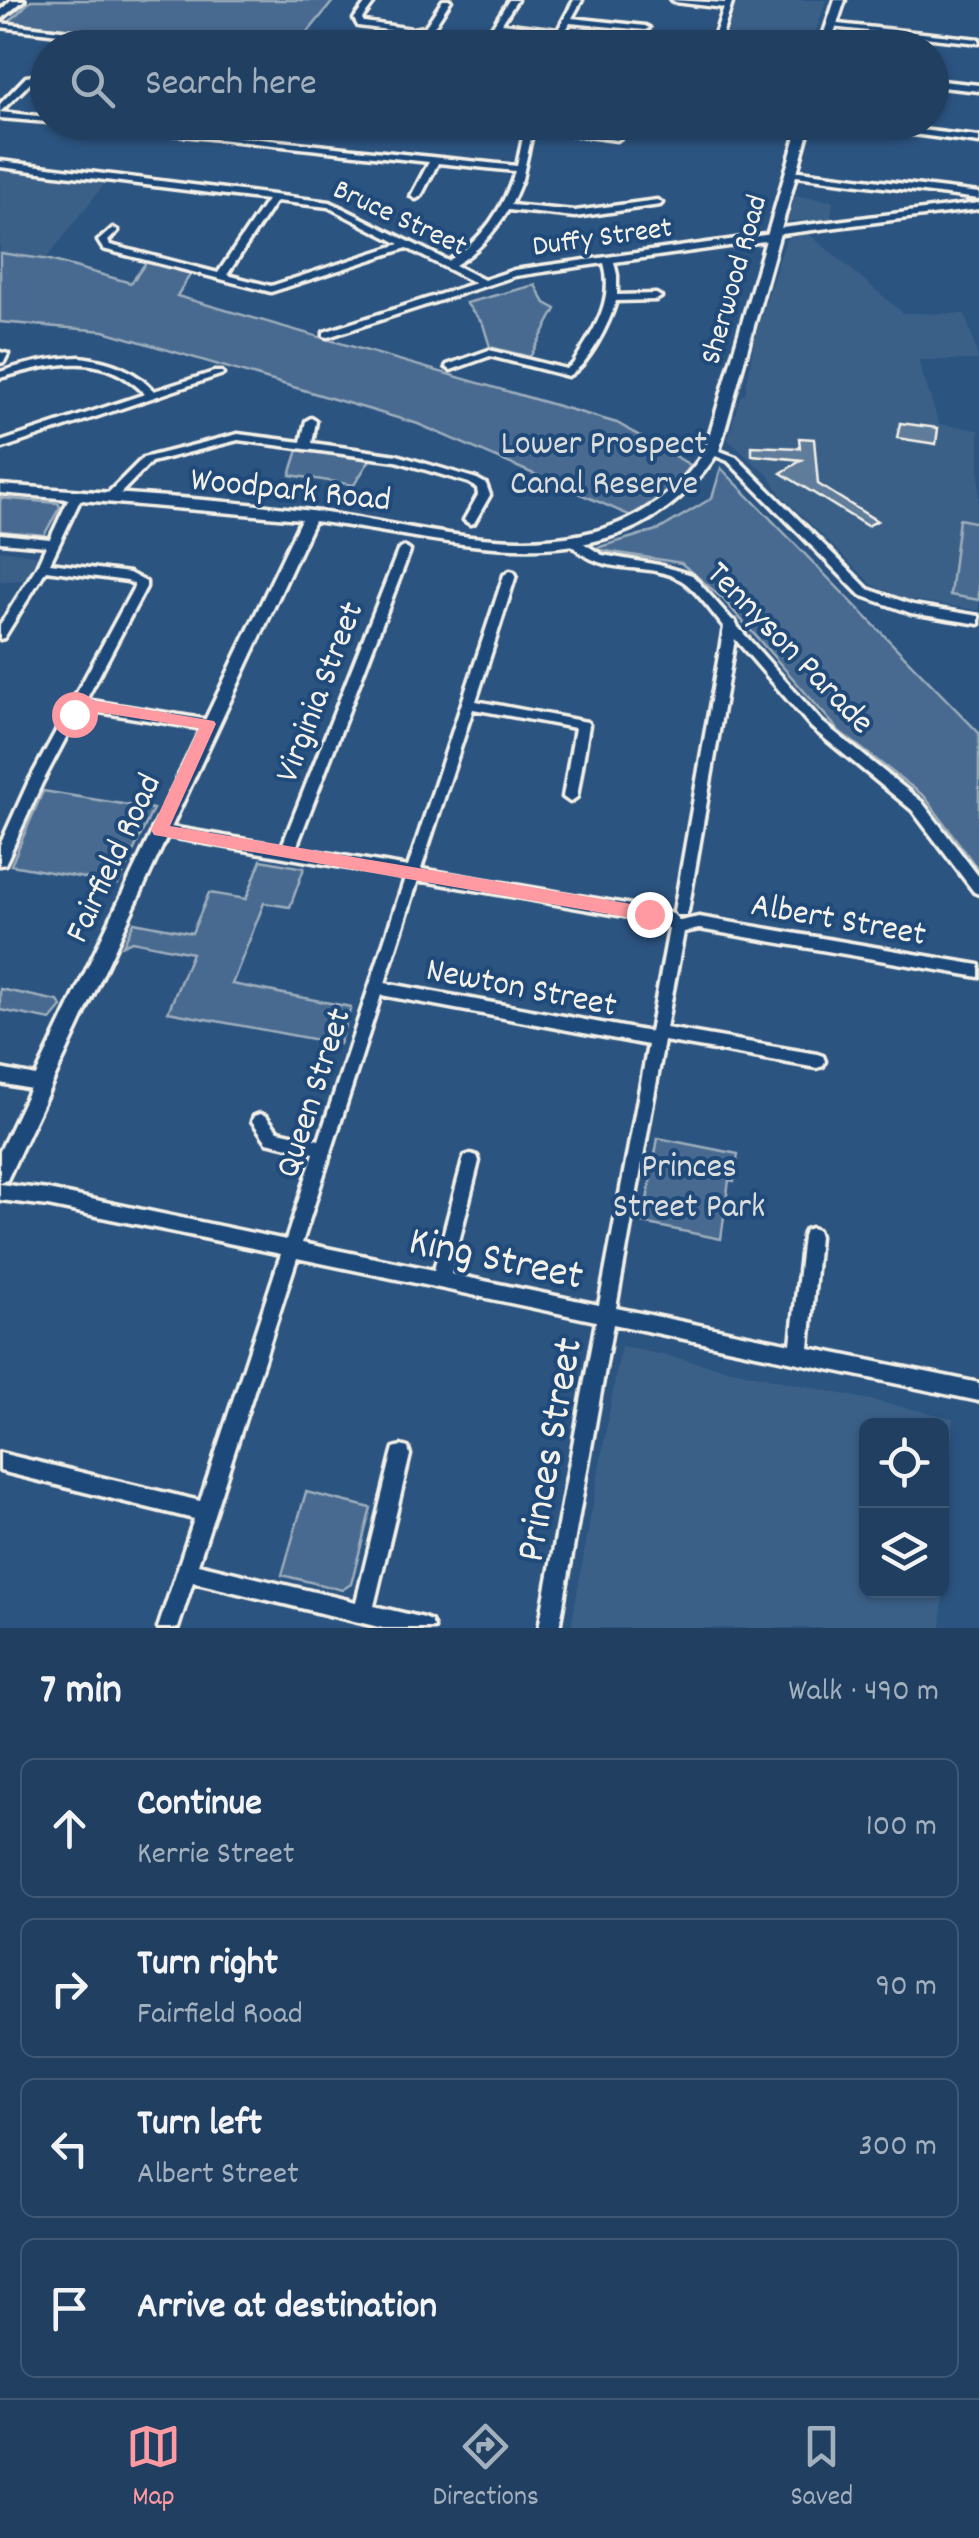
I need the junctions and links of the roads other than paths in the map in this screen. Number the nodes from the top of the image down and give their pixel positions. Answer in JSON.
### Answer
{"nodes":[{"id":1,"x":18,"y":0,"type":"edge"},
{"id":2,"x":372,"y":0,"type":"edge"},
{"id":3,"x":447,"y":0,"type":"edge"},
{"id":4,"x":513,"y":0,"type":"edge"},
{"id":5,"x":578,"y":0,"type":"edge"},
{"id":6,"x":675,"y":0,"type":"edge"},
{"id":7,"x":685,"y":0,"type":"edge"},
{"id":8,"x":840,"y":0,"type":"edge"},
{"id":9,"x":729,"y":3,"type":"edge"},
{"id":10,"x":0,"y":16,"type":"edge"},
{"id":11,"x":567,"y":20,"type":"junction"},
{"id":12,"x":0,"y":25,"type":"edge"},
{"id":13,"x":496,"y":25,"type":"junction"},
{"id":14,"x":831,"y":25,"type":"junction"},
{"id":15,"x":645,"y":28,"type":"dead end"},
{"id":16,"x":43,"y":30,"type":"edge"},
{"id":17,"x":406,"y":30,"type":"edge"},
{"id":18,"x":426,"y":30,"type":"edge"},
{"id":19,"x":494,"y":30,"type":"edge"},
{"id":20,"x":536,"y":30,"type":"edge"},
{"id":21,"x":562,"y":30,"type":"edge"},
{"id":22,"x":720,"y":30,"type":"edge"},
{"id":23,"x":829,"y":30,"type":"edge"},
{"id":24,"x":877,"y":30,"type":"edge"},
{"id":25,"x":949,"y":38,"type":"edge"},
{"id":26,"x":979,"y":41,"type":"edge"},
{"id":27,"x":30,"y":80,"type":"edge"},
{"id":28,"x":949,"y":85,"type":"edge"},
{"id":29,"x":979,"y":88,"type":"edge"},
{"id":30,"x":0,"y":112,"type":"edge"},
{"id":31,"x":30,"y":117,"type":"edge"},
{"id":32,"x":949,"y":136,"type":"edge"},
{"id":33,"x":242,"y":140,"type":"edge"},
{"id":34,"x":524,"y":140,"type":"edge"},
{"id":35,"x":801,"y":140,"type":"edge"},
{"id":36,"x":979,"y":140,"type":"edge"},
{"id":37,"x":436,"y":160,"type":"junction"},
{"id":38,"x":0,"y":164,"type":"edge"},
{"id":39,"x":520,"y":169,"type":"junction"},
{"id":40,"x":791,"y":173,"type":"junction"},
{"id":41,"x":416,"y":196,"type":"dead end"},
{"id":42,"x":979,"y":196,"type":"edge"},
{"id":43,"x":273,"y":198,"type":"junction"},
{"id":44,"x":657,"y":203,"type":"dead end"},
{"id":45,"x":503,"y":206,"type":"junction"},
{"id":46,"x":979,"y":206,"type":"edge"},
{"id":47,"x":113,"y":231,"type":"dead end"},
{"id":48,"x":773,"y":235,"type":"junction"},
{"id":49,"x":407,"y":245,"type":"junction"},
{"id":50,"x":608,"y":260,"type":"junction"},
{"id":51,"x":448,"y":265,"type":"junction"},
{"id":52,"x":221,"y":276,"type":"junction"},
{"id":53,"x":482,"y":282,"type":"junction"},
{"id":54,"x":656,"y":297,"type":"dead end"},
{"id":55,"x":615,"y":298,"type":"junction"},
{"id":56,"x":328,"y":334,"type":"dead end"},
{"id":57,"x":451,"y":367,"type":"dead end"},
{"id":58,"x":0,"y":374,"type":"edge"},
{"id":59,"x":218,"y":374,"type":"dead end"},
{"id":60,"x":151,"y":394,"type":"junction"},
{"id":61,"x":311,"y":420,"type":"dead end"},
{"id":62,"x":306,"y":445,"type":"junction"},
{"id":63,"x":0,"y":446,"type":"edge"},
{"id":64,"x":712,"y":451,"type":"junction"},
{"id":65,"x":0,"y":489,"type":"edge"},
{"id":66,"x":76,"y":496,"type":"junction"},
{"id":67,"x":109,"y":498,"type":"junction"},
{"id":68,"x":310,"y":516,"type":"junction"},
{"id":69,"x":470,"y":520,"type":"dead end"},
{"id":70,"x":0,"y":538,"type":"edge"},
{"id":71,"x":52,"y":543,"type":"junction"},
{"id":72,"x":576,"y":544,"type":"junction"},
{"id":73,"x":404,"y":551,"type":"dead end"},
{"id":74,"x":43,"y":566,"type":"junction"},
{"id":75,"x":510,"y":576,"type":"dead end"},
{"id":76,"x":979,"y":620,"type":"edge"},
{"id":77,"x":731,"y":624,"type":"junction"},
{"id":78,"x":0,"y":635,"type":"edge"},
{"id":79,"x":79,"y":704,"type":"junction"},
{"id":80,"x":468,"y":704,"type":"junction"},
{"id":81,"x":209,"y":724,"type":"junction"},
{"id":82,"x":570,"y":797,"type":"dead end"},
{"id":83,"x":160,"y":830,"type":"junction"},
{"id":84,"x":286,"y":852,"type":"junction"},
{"id":85,"x":0,"y":860,"type":"edge"},
{"id":86,"x":414,"y":873,"type":"junction"},
{"id":87,"x":979,"y":888,"type":"edge"},
{"id":88,"x":679,"y":920,"type":"junction"},
{"id":89,"x":979,"y":971,"type":"edge"},
{"id":90,"x":376,"y":988,"type":"junction"},
{"id":91,"x":657,"y":1037,"type":"junction"},
{"id":92,"x":817,"y":1061,"type":"dead end"},
{"id":93,"x":0,"y":1076,"type":"edge"},
{"id":94,"x":41,"y":1084,"type":"junction"},
{"id":95,"x":260,"y":1121,"type":"dead end"},
{"id":96,"x":324,"y":1148,"type":"junction"},
{"id":97,"x":471,"y":1161,"type":"dead end"},
{"id":98,"x":0,"y":1173,"type":"edge"},
{"id":99,"x":0,"y":1192,"type":"edge"},
{"id":100,"x":811,"y":1236,"type":"dead end"},
{"id":101,"x":292,"y":1248,"type":"junction"},
{"id":102,"x":440,"y":1278,"type":"junction"},
{"id":103,"x":606,"y":1314,"type":"junction"},
{"id":104,"x":799,"y":1355,"type":"junction"},
{"id":105,"x":979,"y":1392,"type":"edge"},
{"id":106,"x":401,"y":1456,"type":"dead end"},
{"id":107,"x":0,"y":1462,"type":"edge"},
{"id":108,"x":206,"y":1512,"type":"junction"},
{"id":109,"x":187,"y":1571,"type":"junction"},
{"id":110,"x":363,"y":1613,"type":"junction"},
{"id":111,"x":168,"y":1628,"type":"edge"},
{"id":112,"x":424,"y":1628,"type":"edge"},
{"id":113,"x":549,"y":1628,"type":"edge"}],
"edges":[{"from":1,"to":10,"type":"highway"},
{"from":2,"to":17,"type":"street"},
{"from":3,"to":18,"type":"street"},
{"from":4,"to":13,"type":"street"},
{"from":5,"to":11,"type":"street"},
{"from":6,"to":7,"type":"street"},
{"from":7,"to":9,"type":"street"},
{"from":8,"to":14,"type":"main road"},
{"from":9,"to":22,"type":"street"},
{"from":11,"to":15,"type":"street"},
{"from":11,"to":21,"type":"street"},
{"from":12,"to":16,"type":"street"},
{"from":13,"to":19,"type":"street"},
{"from":13,"to":20,"type":"street"},
{"from":14,"to":23,"type":"main road"},
{"from":14,"to":24,"type":"street"},
{"from":25,"to":26,"type":"street"},
{"from":27,"to":30,"type":"street"},
{"from":28,"to":29,"type":"street"},
{"from":30,"to":31,"type":"street"},
{"from":32,"to":36,"type":"street"},
{"from":33,"to":37,"type":"street"},
{"from":34,"to":39,"type":"street"},
{"from":35,"to":40,"type":"main road","name":"Sherwood Road"},
{"from":37,"to":39,"type":"street"},
{"from":37,"to":41,"type":"street"},
{"from":38,"to":43,"type":"street","name":"Bruce Street"},
{"from":39,"to":45,"type":"street"},
{"from":40,"to":42,"type":"street"},
{"from":40,"to":48,"type":"main road","name":"Sherwood Road"},
{"from":43,"to":49,"type":"street","name":"Bruce Street"},
{"from":43,"to":52,"type":"street"},
{"from":44,"to":45,"type":"street"},
{"from":45,"to":51,"type":"street"},
{"from":46,"to":48,"type":"street","name":"Duffy Street"},
{"from":47,"to":52,"type":"street"},
{"from":48,"to":50,"type":"street","name":"Duffy Street"},
{"from":48,"to":64,"type":"main road","name":"Sherwood Road"},
{"from":49,"to":51,"type":"street","name":"Bruce Street"},
{"from":49,"to":52,"type":"street"},
{"from":50,"to":53,"type":"street","name":"Duffy Street"},
{"from":50,"to":55,"type":"street"},
{"from":51,"to":53,"type":"street","name":"Bruce Street"},
{"from":53,"to":56,"type":"street","name":"Duffy Street"},
{"from":54,"to":55,"type":"street"},
{"from":55,"to":57,"type":"street"},
{"from":58,"to":60,"type":"street"},
{"from":59,"to":60,"type":"street"},
{"from":60,"to":63,"type":"street"},
{"from":61,"to":62,"type":"street"},
{"from":62,"to":67,"type":"street"},
{"from":62,"to":69,"type":"street"},
{"from":64,"to":72,"type":"main road","name":"Sherwood Road"},
{"from":64,"to":76,"type":"street"},
{"from":65,"to":66,"type":"main road","name":"Woodpark Road"},
{"from":66,"to":67,"type":"main road","name":"Woodpark Road"},
{"from":66,"to":71,"type":"street"},
{"from":67,"to":68,"type":"main road","name":"Woodpark Road"},
{"from":68,"to":72,"type":"main road","name":"Woodpark Road"},
{"from":68,"to":81,"type":"main road","name":"Fairfield Road"},
{"from":70,"to":71,"type":"street"},
{"from":71,"to":74,"type":"street"},
{"from":72,"to":77,"type":"street","name":"Tennyson Parade"},
{"from":73,"to":84,"type":"street","name":"Virginia Street"},
{"from":74,"to":78,"type":"street"},
{"from":74,"to":79,"type":"street"},
{"from":75,"to":80,"type":"street","name":"Queen Street"},
{"from":77,"to":87,"type":"street","name":"Tennyson Parade"},
{"from":77,"to":88,"type":"street","name":"Princes Street"},
{"from":79,"to":81,"type":"street"},
{"from":79,"to":85,"type":"street"},
{"from":80,"to":82,"type":"street"},
{"from":80,"to":86,"type":"street","name":"Queen Street"},
{"from":81,"to":83,"type":"main road","name":"Fairfield Road"},
{"from":83,"to":84,"type":"street","name":"Albert Street"},
{"from":83,"to":94,"type":"main road","name":"Fairfield Road"},
{"from":84,"to":86,"type":"street","name":"Albert Street"},
{"from":86,"to":88,"type":"street","name":"Albert Street"},
{"from":86,"to":90,"type":"street","name":"Queen Street"},
{"from":88,"to":89,"type":"street","name":"Albert Street"},
{"from":88,"to":91,"type":"street","name":"Princes Street"},
{"from":90,"to":91,"type":"street","name":"Newton Street"},
{"from":90,"to":96,"type":"street","name":"Queen Street"},
{"from":91,"to":92,"type":"street","name":"Newton Street"},
{"from":91,"to":103,"type":"street","name":"Princes Street"},
{"from":93,"to":94,"type":"street"},
{"from":94,"to":98,"type":"main road","name":"Fairfield Road"},
{"from":95,"to":96,"type":"street"},
{"from":96,"to":101,"type":"street","name":"Queen Street"},
{"from":97,"to":102,"type":"street"},
{"from":99,"to":101,"type":"street","name":"King Street"},
{"from":100,"to":104,"type":"street"},
{"from":101,"to":102,"type":"street","name":"King Street"},
{"from":101,"to":108,"type":"street","name":"Queen Street"},
{"from":102,"to":103,"type":"street","name":"King Street"},
{"from":103,"to":104,"type":"street","name":"King Street"},
{"from":103,"to":113,"type":"street","name":"Princes Street"},
{"from":104,"to":105,"type":"street","name":"King Street"},
{"from":106,"to":110,"type":"street"},
{"from":107,"to":108,"type":"street"},
{"from":108,"to":109,"type":"street","name":"Queen Street"},
{"from":109,"to":110,"type":"street"},
{"from":109,"to":111,"type":"street","name":"Queen Street"},
{"from":110,"to":112,"type":"street"}]}
